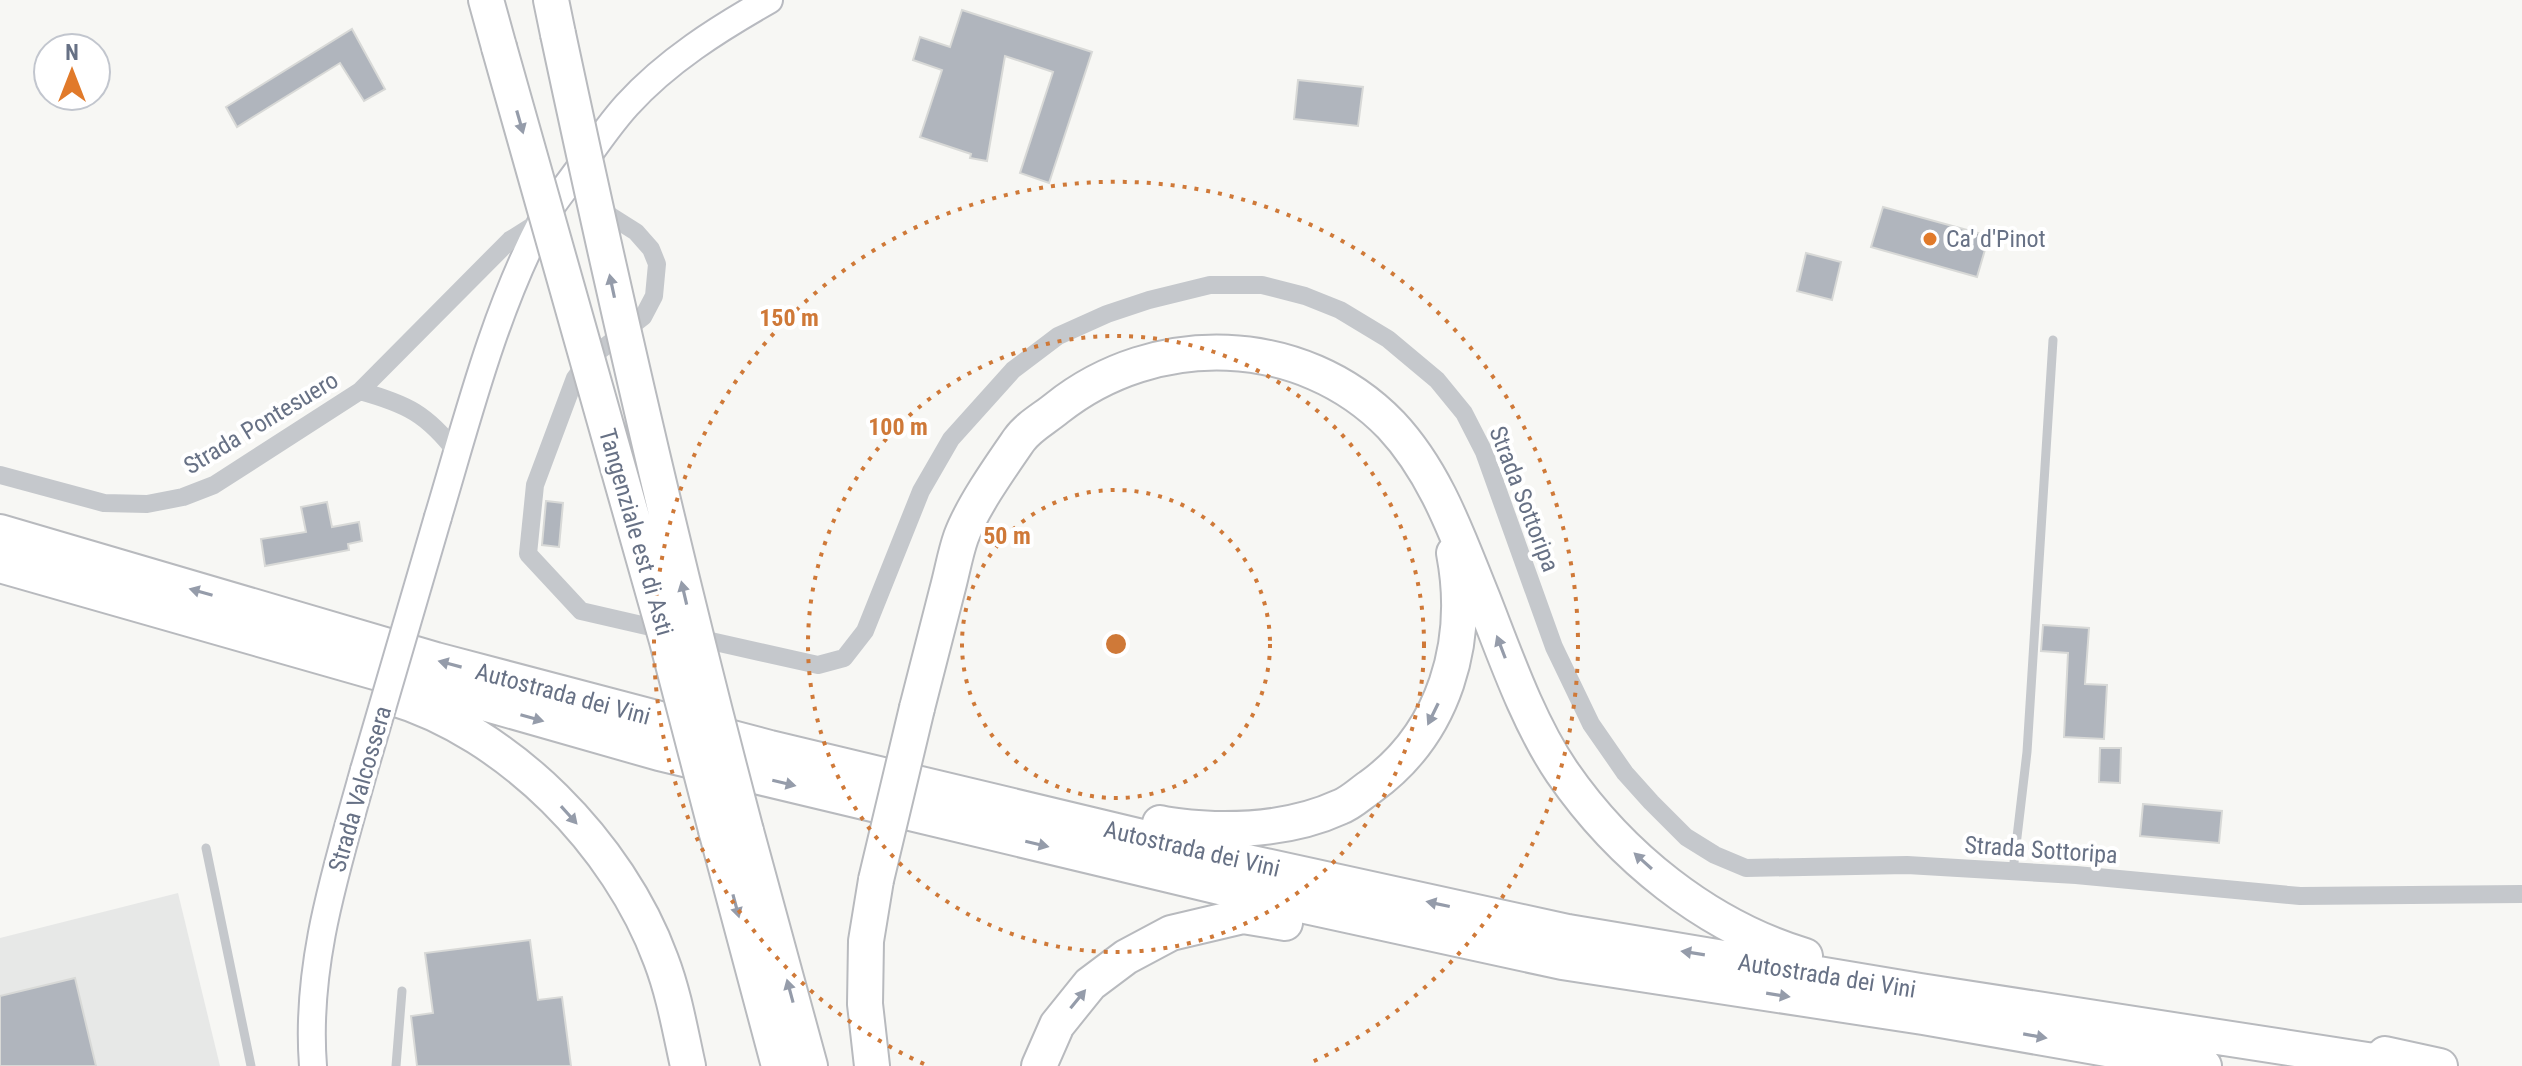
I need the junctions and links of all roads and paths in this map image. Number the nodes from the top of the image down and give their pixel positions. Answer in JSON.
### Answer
{"nodes":[{"id":1,"x":486,"y":0,"type":"edge"},
{"id":2,"x":551,"y":0,"type":"edge"},
{"id":3,"x":769,"y":0,"type":"edge"},
{"id":4,"x":570,"y":181,"type":"junction"},
{"id":5,"x":542,"y":220,"type":"junction"},
{"id":6,"x":2053,"y":340,"type":"dead end"},
{"id":7,"x":360,"y":391,"type":"junction"},
{"id":8,"x":457,"y":453,"type":"junction"},
{"id":9,"x":0,"y":475,"type":"edge"},
{"id":10,"x":1444,"y":502,"type":"junction"},
{"id":11,"x":0,"y":532,"type":"edge"},
{"id":12,"x":0,"y":565,"type":"edge"},
{"id":13,"x":47,"y":580,"type":"junction"},
{"id":14,"x":770,"y":748,"type":"junction"},
{"id":15,"x":731,"y":831,"type":"junction"},
{"id":16,"x":206,"y":848,"type":"dead end"},
{"id":17,"x":2013,"y":871,"type":"junction"},
{"id":18,"x":2522,"y":894,"type":"edge"},
{"id":19,"x":1562,"y":962,"type":"junction"},
{"id":20,"x":402,"y":991,"type":"dead end"},
{"id":21,"x":251,"y":1066,"type":"edge"},
{"id":22,"x":313,"y":1066,"type":"edge"},
{"id":23,"x":396,"y":1066,"type":"edge"},
{"id":24,"x":688,"y":1066,"type":"edge"},
{"id":25,"x":779,"y":1066,"type":"edge"},
{"id":26,"x":810,"y":1066,"type":"edge"},
{"id":27,"x":872,"y":1066,"type":"edge"},
{"id":28,"x":1039,"y":1066,"type":"edge"},
{"id":29,"x":2204,"y":1066,"type":"edge"},
{"id":30,"x":2406,"y":1066,"type":"edge"},
{"id":31,"x":2440,"y":1066,"type":"edge"}],
"edges":[{"from":1,"to":15,"type":"highway","name":"Tangenziale est di Asti","one_way":true,"bridge":true},
{"from":15,"to":2,"type":"highway","name":"Tangenziale est di Asti","one_way":true,"bridge":true},
{"from":3,"to":4,"type":"street","name":"Strada Valcossera"},
{"from":4,"to":5,"type":"street","name":"Strada Valcossera"},
{"from":4,"to":17,"type":"street","name":"Strada Sottoripa"},
{"from":5,"to":7,"type":"street","name":"Strada Pontesuero"},
{"from":5,"to":8,"type":"street","name":"Strada Valcossera"},
{"from":6,"to":17,"type":"lane"},
{"from":7,"to":8,"type":"street","name":"Strada Pontesuero"},
{"from":7,"to":9,"type":"street","name":"Strada Pontesuero"},
{"from":8,"to":22,"type":"street","name":"Strada Valcossera","bridge":true},
{"from":10,"to":14,"type":"highway","one_way":true},
{"from":10,"to":27,"type":"highway","bridge":true},
{"from":31,"to":10,"type":"highway","one_way":true},
{"from":14,"to":11,"type":"highway","name":"Autostrada dei Vini","one_way":true},
{"from":12,"to":13,"type":"highway","name":"Autostrada dei Vini"},
{"from":13,"to":19,"type":"highway","name":"Autostrada dei Vini","one_way":true},
{"from":13,"to":24,"type":"highway","one_way":true},
{"from":30,"to":14,"type":"highway","name":"Autostrada dei Vini","one_way":true},
{"from":15,"to":25,"type":"highway","name":"Tangenziale est di Asti","one_way":true},
{"from":26,"to":15,"type":"highway","name":"Tangenziale est di Asti","one_way":true},
{"from":16,"to":21,"type":"lane"},
{"from":17,"to":18,"type":"street","name":"Strada Sottoripa"},
{"from":28,"to":19,"type":"highway","one_way":true},
{"from":19,"to":29,"type":"highway","name":"Autostrada dei Vini","one_way":true},
{"from":20,"to":23,"type":"lane"}]}
